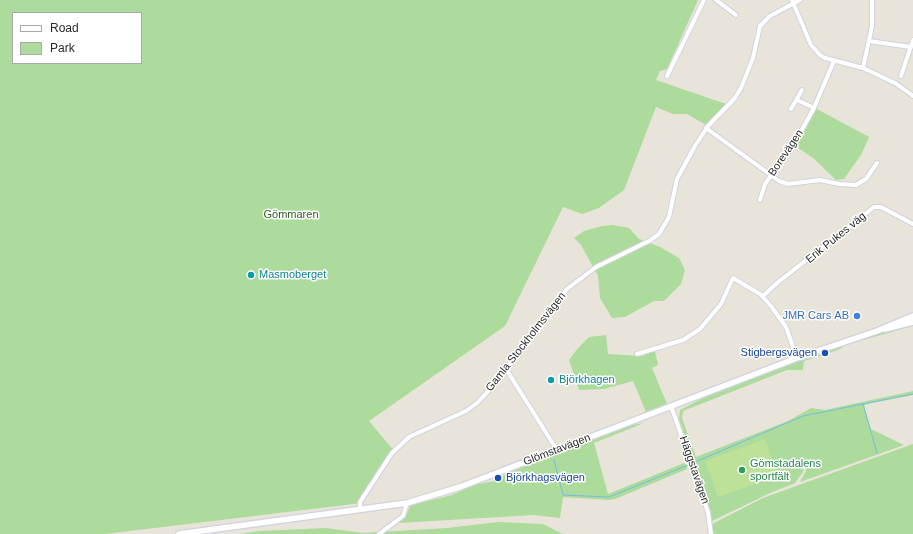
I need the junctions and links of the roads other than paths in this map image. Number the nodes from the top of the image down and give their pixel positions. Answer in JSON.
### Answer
{"nodes":[{"id":1,"x":704,"y":0,"type":"edge"},
{"id":2,"x":716,"y":0,"type":"edge"},
{"id":3,"x":800,"y":0,"type":"edge"},
{"id":4,"x":872,"y":0,"type":"edge"},
{"id":5,"x":793,"y":2,"type":"edge"},
{"id":6,"x":736,"y":14,"type":"dead end"},
{"id":7,"x":913,"y":40,"type":"edge"},
{"id":8,"x":869,"y":41,"type":"junction"},
{"id":9,"x":911,"y":47,"type":"junction"},
{"id":10,"x":834,"y":61,"type":"junction"},
{"id":11,"x":864,"y":68,"type":"junction"},
{"id":12,"x":667,"y":76,"type":"dead end"},
{"id":13,"x":901,"y":76,"type":"dead end"},
{"id":14,"x":802,"y":90,"type":"dead end"},
{"id":15,"x":913,"y":96,"type":"edge"},
{"id":16,"x":797,"y":100,"type":"junction"},
{"id":17,"x":814,"y":108,"type":"junction"},
{"id":18,"x":790,"y":109,"type":"dead end"},
{"id":19,"x":706,"y":128,"type":"junction"},
{"id":20,"x":877,"y":163,"type":"dead end"},
{"id":21,"x":771,"y":176,"type":"junction"},
{"id":22,"x":760,"y":200,"type":"dead end"},
{"id":23,"x":913,"y":224,"type":"edge"},
{"id":24,"x":763,"y":296,"type":"junction"},
{"id":25,"x":913,"y":316,"type":"edge"},
{"id":26,"x":913,"y":322,"type":"edge"},
{"id":27,"x":877,"y":331,"type":"junction"},
{"id":28,"x":637,"y":354,"type":"dead end"},
{"id":29,"x":797,"y":358,"type":"junction"},
{"id":30,"x":506,"y":369,"type":"junction"},
{"id":31,"x":671,"y":406,"type":"junction"},
{"id":32,"x":557,"y":450,"type":"junction"},
{"id":33,"x":407,"y":503,"type":"junction"},
{"id":34,"x":360,"y":509,"type":"junction"},
{"id":35,"x":179,"y":534,"type":"edge"},
{"id":36,"x":379,"y":534,"type":"edge"},
{"id":37,"x":711,"y":534,"type":"edge"}],
"edges":[{"from":1,"to":12,"type":"street"},
{"from":2,"to":6,"type":"street"},
{"from":3,"to":5,"type":"street","name":"Gamla Stockholmsvägen"},
{"from":4,"to":8,"type":"street"},
{"from":5,"to":10,"type":"street"},
{"from":5,"to":19,"type":"street","name":"Gamla Stockholmsvägen"},
{"from":7,"to":9,"type":"street"},
{"from":8,"to":9,"type":"street"},
{"from":8,"to":11,"type":"street"},
{"from":9,"to":13,"type":"street"},
{"from":10,"to":11,"type":"street"},
{"from":10,"to":17,"type":"street","name":"Borevägen"},
{"from":11,"to":15,"type":"street"},
{"from":14,"to":16,"type":"street"},
{"from":16,"to":17,"type":"street"},
{"from":16,"to":18,"type":"street"},
{"from":17,"to":21,"type":"street","name":"Borevägen"},
{"from":19,"to":21,"type":"street"},
{"from":19,"to":30,"type":"street","name":"Gamla Stockholmsvägen"},
{"from":20,"to":21,"type":"street"},
{"from":21,"to":22,"type":"street","name":"Borevägen"},
{"from":23,"to":24,"type":"street","name":"Erik Pukes väg"},
{"from":24,"to":28,"type":"street"},
{"from":24,"to":29,"type":"street"},
{"from":25,"to":27,"type":"main road","name":"Glömstavägen"},
{"from":26,"to":27,"type":"main road","name":"Glömstavägen"},
{"from":27,"to":29,"type":"main road","name":"Glömstavägen"},
{"from":29,"to":31,"type":"main road","name":"Glömstavägen"},
{"from":30,"to":32,"type":"street"},
{"from":30,"to":34,"type":"street","name":"Gamla Stockholmsvägen"},
{"from":31,"to":32,"type":"main road","name":"Glömstavägen"},
{"from":31,"to":37,"type":"street","name":"Häggstavägen"},
{"from":32,"to":33,"type":"main road","name":"Glömstavägen"},
{"from":33,"to":34,"type":"main road","name":"Glömstavägen"},
{"from":33,"to":36,"type":"street"},
{"from":34,"to":35,"type":"main road","name":"Glömstavägen"}]}
